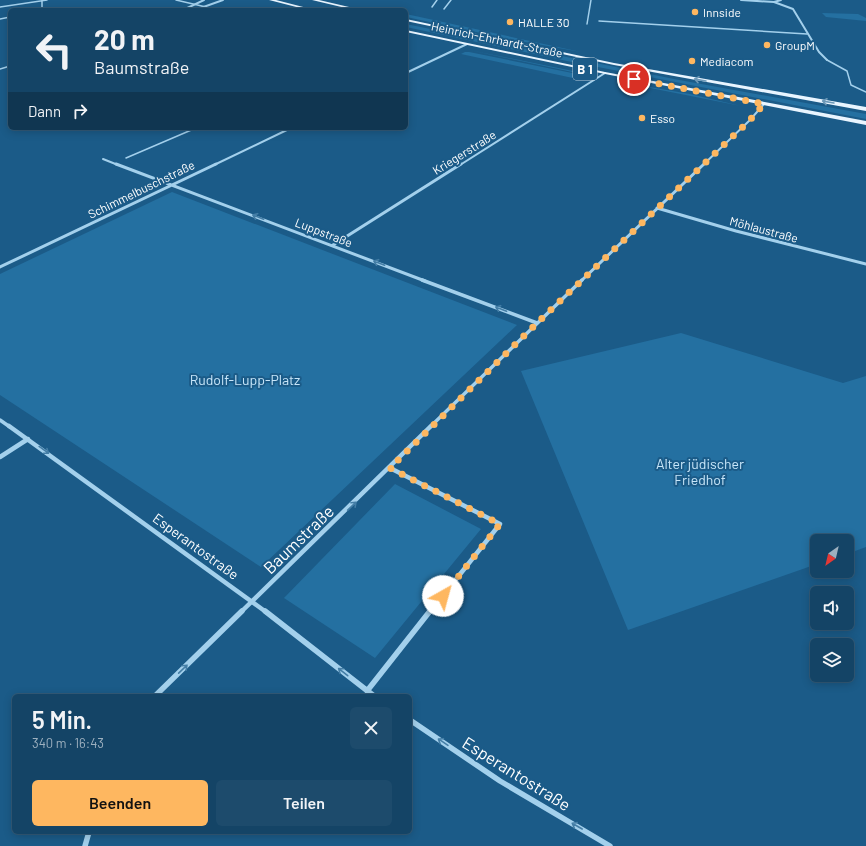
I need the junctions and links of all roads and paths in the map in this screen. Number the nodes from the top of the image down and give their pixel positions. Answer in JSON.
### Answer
{"nodes":[{"id":1,"x":47,"y":0,"type":"edge"},
{"id":2,"x":176,"y":0,"type":"edge"},
{"id":3,"x":204,"y":0,"type":"edge"},
{"id":4,"x":223,"y":0,"type":"edge"},
{"id":5,"x":271,"y":0,"type":"edge"},
{"id":6,"x":314,"y":0,"type":"edge"},
{"id":7,"x":437,"y":0,"type":"edge"},
{"id":8,"x":451,"y":0,"type":"edge"},
{"id":9,"x":591,"y":0,"type":"edge"},
{"id":10,"x":741,"y":0,"type":"edge"},
{"id":11,"x":780,"y":0,"type":"edge"},
{"id":12,"x":42,"y":1,"type":"edge"},
{"id":13,"x":774,"y":2,"type":"junction"},
{"id":14,"x":193,"y":5,"type":"junction"},
{"id":15,"x":0,"y":7,"type":"edge"},
{"id":16,"x":206,"y":7,"type":"junction"},
{"id":17,"x":432,"y":7,"type":"dead end"},
{"id":18,"x":187,"y":8,"type":"edge"},
{"id":19,"x":202,"y":8,"type":"edge"},
{"id":20,"x":305,"y":8,"type":"edge"},
{"id":21,"x":351,"y":8,"type":"edge"},
{"id":22,"x":444,"y":9,"type":"dead end"},
{"id":23,"x":408,"y":20,"type":"edge"},
{"id":24,"x":599,"y":21,"type":"dead end"},
{"id":25,"x":587,"y":24,"type":"dead end"},
{"id":26,"x":408,"y":31,"type":"edge"},
{"id":27,"x":807,"y":34,"type":"junction"},
{"id":28,"x":466,"y":44,"type":"junction"},
{"id":29,"x":827,"y":60,"type":"joint"},
{"id":30,"x":408,"y":72,"type":"edge"},
{"id":31,"x":605,"y":73,"type":"junction"},
{"id":32,"x":866,"y":92,"type":"edge"},
{"id":33,"x":764,"y":104,"type":"junction"},
{"id":34,"x":866,"y":109,"type":"edge"},
{"id":35,"x":866,"y":123,"type":"edge"},
{"id":36,"x":191,"y":130,"type":"edge"},
{"id":37,"x":287,"y":130,"type":"edge"},
{"id":38,"x":126,"y":158,"type":"dead end"},
{"id":39,"x":103,"y":159,"type":"dead end"},
{"id":40,"x":172,"y":184,"type":"junction"},
{"id":41,"x":658,"y":208,"type":"junction"},
{"id":42,"x":333,"y":245,"type":"junction"},
{"id":43,"x":866,"y":264,"type":"edge"},
{"id":44,"x":0,"y":267,"type":"edge"},
{"id":45,"x":537,"y":323,"type":"junction"},
{"id":46,"x":0,"y":420,"type":"edge"},
{"id":47,"x":28,"y":439,"type":"junction"},
{"id":48,"x":0,"y":456,"type":"edge"},
{"id":49,"x":390,"y":468,"type":"junction"},
{"id":50,"x":253,"y":602,"type":"junction"},
{"id":51,"x":367,"y":691,"type":"junction"},
{"id":52,"x":157,"y":694,"type":"edge"},
{"id":53,"x":371,"y":694,"type":"edge"},
{"id":54,"x":412,"y":721,"type":"edge"},
{"id":55,"x":88,"y":834,"type":"edge"},
{"id":56,"x":85,"y":846,"type":"edge"},
{"id":57,"x":610,"y":846,"type":"edge"}],
"edges":[{"from":1,"to":12,"type":"lane"},
{"from":2,"to":14,"type":"lane"},
{"from":3,"to":14,"type":"street"},
{"from":4,"to":16,"type":"street"},
{"from":5,"to":20,"type":"main road"},
{"from":6,"to":21,"type":"main road"},
{"from":7,"to":17,"type":"lane"},
{"from":8,"to":22,"type":"lane"},
{"from":9,"to":25,"type":"lane"},
{"from":10,"to":13,"type":"street"},
{"from":11,"to":13,"type":"street"},
{"from":12,"to":15,"type":"lane"},
{"from":13,"to":27,"type":"street"},
{"from":14,"to":16,"type":"lane"},
{"from":14,"to":18,"type":"street"},
{"from":16,"to":19,"type":"street"},
{"from":34,"to":23,"type":"main road","name":"Heinrich-Ehrhardt-Straße","number":"B 1","one_way":true},
{"from":24,"to":27,"type":"lane"},
{"from":26,"to":28,"type":"main road","name":"Heinrich-Ehrhardt-Straße","number":"B 1"},
{"from":27,"to":29,"type":"street"},
{"from":28,"to":30,"type":"street"},
{"from":28,"to":31,"type":"main road","name":"Heinrich-Ehrhardt-Straße","number":"B 1"},
{"from":29,"to":32,"type":"lane"},
{"from":31,"to":33,"type":"main road","name":"Heinrich-Ehrhardt-Straße","number":"B 1"},
{"from":31,"to":42,"type":"street","name":"Kriegerstraße"},
{"from":33,"to":35,"type":"main road","name":"Heinrich-Ehrhardt-Straße","number":"B 1"},
{"from":33,"to":41,"type":"street","name":"Baumstraße"},
{"from":36,"to":38,"type":"lane"},
{"from":37,"to":40,"type":"street","name":"Schimmelbuschstraße"},
{"from":39,"to":40,"type":"street","name":"Luppstraße"},
{"from":42,"to":40,"type":"street","name":"Luppstraße","one_way":true},
{"from":40,"to":44,"type":"street","name":"Schimmelbuschstraße"},
{"from":41,"to":43,"type":"street","name":"Möhlaustraße"},
{"from":41,"to":45,"type":"street","name":"Baumstraße"},
{"from":45,"to":42,"type":"street","name":"Luppstraße","one_way":true},
{"from":45,"to":49,"type":"street","name":"Baumstraße"},
{"from":46,"to":47,"type":"street","name":"Esperantostraße"},
{"from":47,"to":48,"type":"street"},
{"from":47,"to":50,"type":"street","name":"Esperantostraße","one_way":true},
{"from":50,"to":49,"type":"street","name":"Baumstraße","one_way":true},
{"from":49,"to":51,"type":"street"},
{"from":51,"to":50,"type":"street","name":"Esperantostraße","one_way":true},
{"from":52,"to":50,"type":"street","name":"Baumstraße","one_way":true},
{"from":51,"to":53,"type":"street","name":"Esperantostraße"},
{"from":57,"to":54,"type":"street","name":"Esperantostraße","one_way":true},
{"from":55,"to":56,"type":"street"}]}
